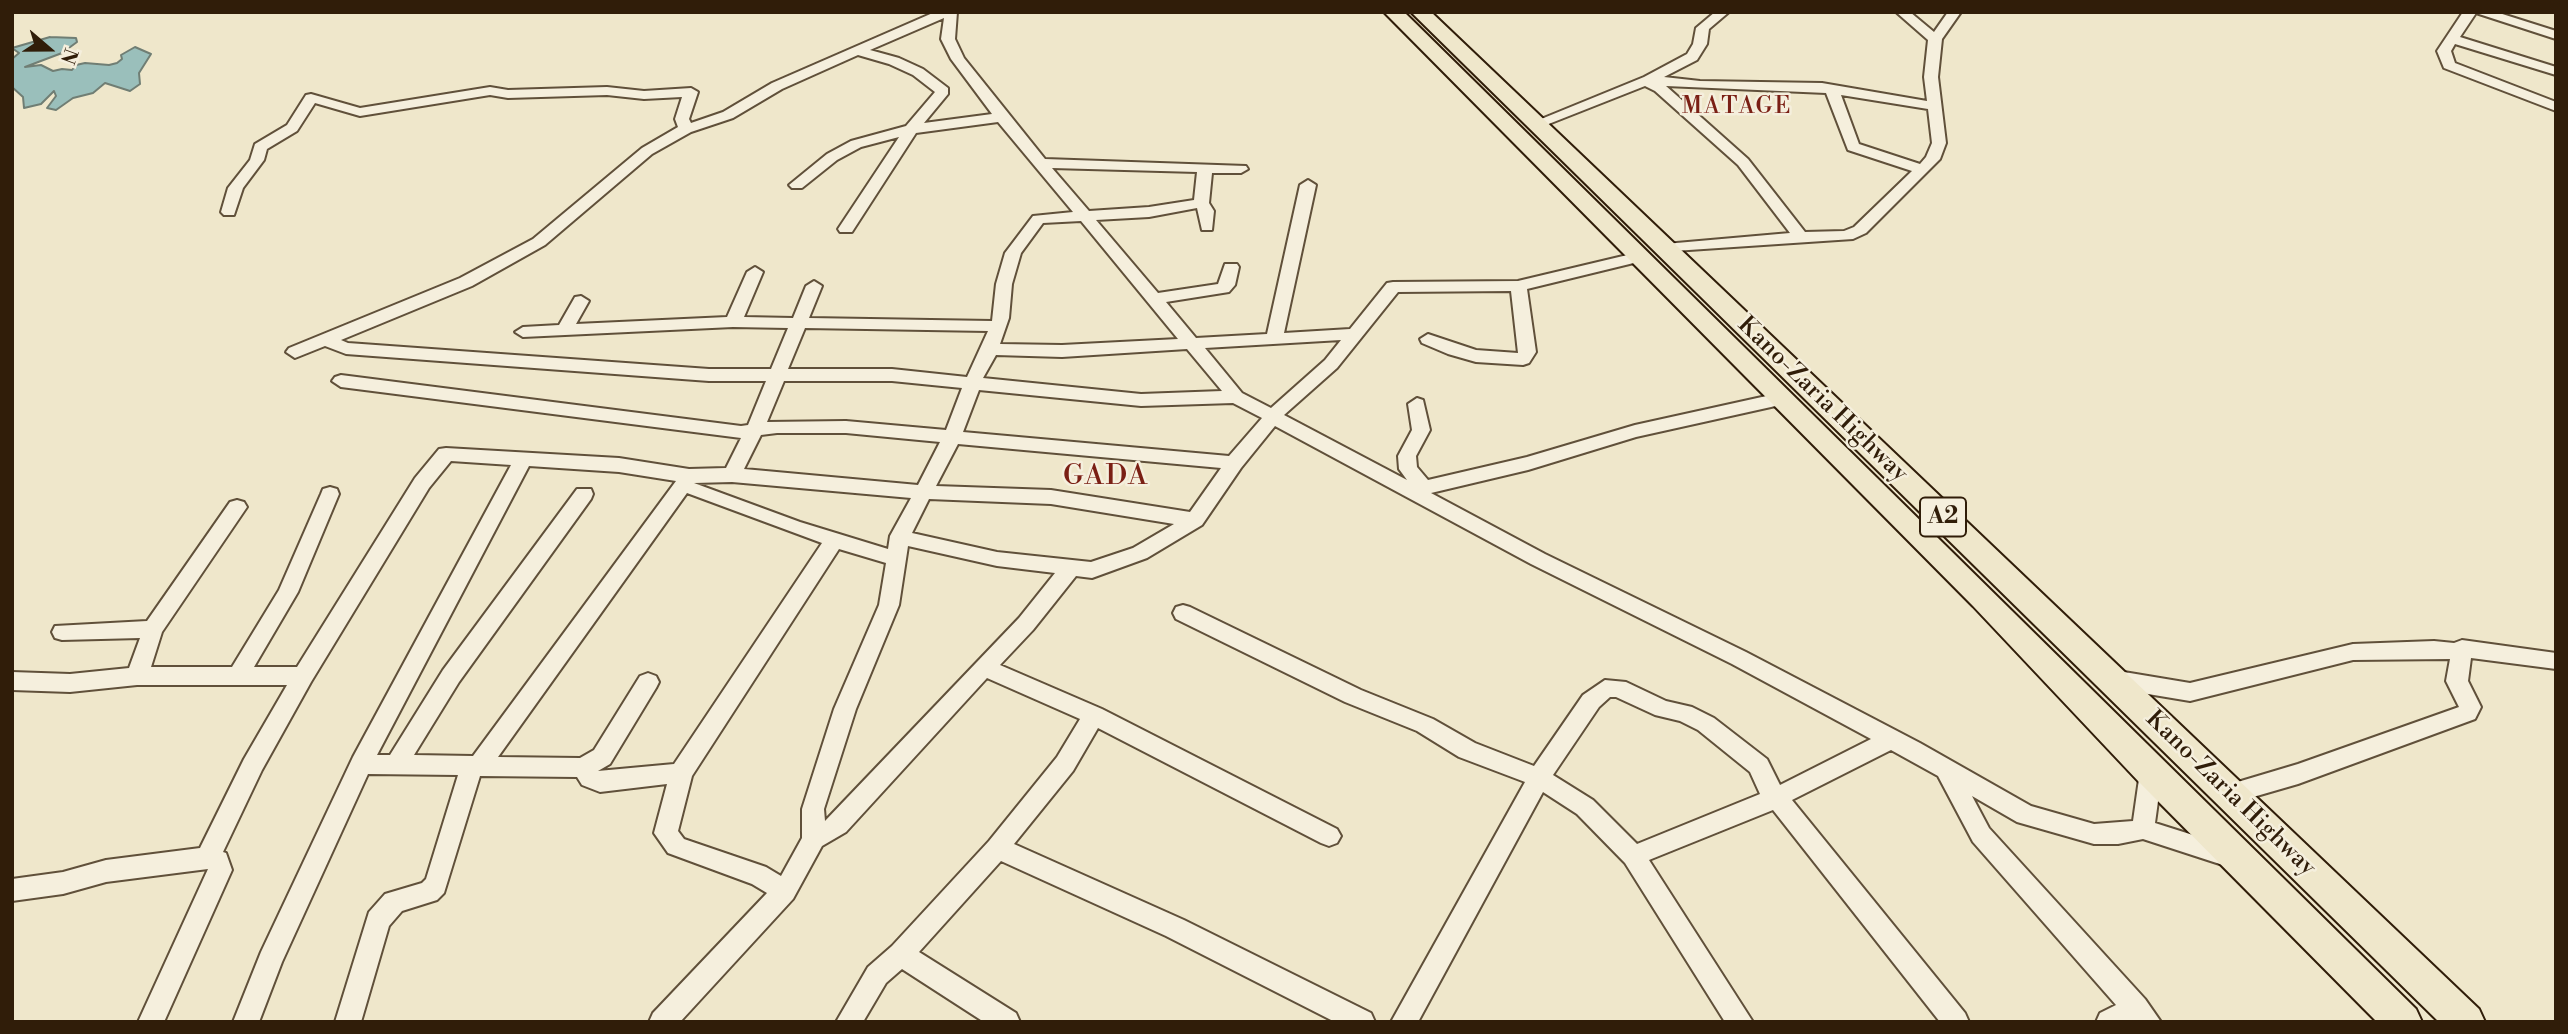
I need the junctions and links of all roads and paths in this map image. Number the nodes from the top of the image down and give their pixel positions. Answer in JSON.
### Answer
{"nodes":[{"id":1,"x":948,"y":12,"type":"edge"},
{"id":2,"x":1393,"y":12,"type":"edge"},
{"id":3,"x":1420,"y":12,"type":"edge"},
{"id":4,"x":1723,"y":12,"type":"edge"},
{"id":5,"x":1902,"y":12,"type":"edge"},
{"id":6,"x":1955,"y":12,"type":"edge"},
{"id":7,"x":2470,"y":12,"type":"edge"},
{"id":8,"x":2483,"y":12,"type":"edge"},
{"id":9,"x":2556,"y":35,"type":"edge"},
{"id":10,"x":1935,"y":39,"type":"junction"},
{"id":11,"x":2452,"y":39,"type":"junction"},
{"id":12,"x":857,"y":51,"type":"junction"},
{"id":13,"x":2556,"y":71,"type":"edge"},
{"id":14,"x":1647,"y":80,"type":"junction"},
{"id":15,"x":1835,"y":91,"type":"junction"},
{"id":16,"x":1934,"y":107,"type":"junction"},
{"id":17,"x":2556,"y":107,"type":"edge"},
{"id":18,"x":1002,"y":117,"type":"junction"},
{"id":19,"x":1536,"y":124,"type":"junction"},
{"id":20,"x":686,"y":129,"type":"junction"},
{"id":21,"x":911,"y":129,"type":"junction"},
{"id":22,"x":1041,"y":163,"type":"junction"},
{"id":23,"x":1205,"y":169,"type":"junction"},
{"id":24,"x":1241,"y":169,"type":"dead end"},
{"id":25,"x":1922,"y":169,"type":"junction"},
{"id":26,"x":797,"y":185,"type":"dead end"},
{"id":27,"x":1308,"y":185,"type":"dead end"},
{"id":28,"x":1201,"y":203,"type":"junction"},
{"id":29,"x":229,"y":212,"type":"dead end"},
{"id":30,"x":1084,"y":216,"type":"junction"},
{"id":31,"x":1207,"y":227,"type":"dead end"},
{"id":32,"x":846,"y":229,"type":"dead end"},
{"id":33,"x":1801,"y":237,"type":"junction"},
{"id":34,"x":1653,"y":253,"type":"junction"},
{"id":35,"x":1231,"y":267,"type":"dead end"},
{"id":36,"x":755,"y":272,"type":"dead end"},
{"id":37,"x":814,"y":286,"type":"dead end"},
{"id":38,"x":1518,"y":286,"type":"junction"},
{"id":39,"x":1154,"y":299,"type":"junction"},
{"id":40,"x":581,"y":301,"type":"dead end"},
{"id":41,"x":733,"y":322,"type":"junction"},
{"id":42,"x":799,"y":322,"type":"junction"},
{"id":43,"x":998,"y":326,"type":"junction"},
{"id":44,"x":564,"y":330,"type":"junction"},
{"id":45,"x":523,"y":332,"type":"dead end"},
{"id":46,"x":1356,"y":334,"type":"junction"},
{"id":47,"x":1275,"y":337,"type":"junction"},
{"id":48,"x":1429,"y":338,"type":"dead end"},
{"id":49,"x":326,"y":340,"type":"junction"},
{"id":50,"x":1193,"y":344,"type":"junction"},
{"id":51,"x":990,"y":349,"type":"junction"},
{"id":52,"x":295,"y":352,"type":"dead end"},
{"id":53,"x":778,"y":377,"type":"junction"},
{"id":54,"x":341,"y":381,"type":"dead end"},
{"id":55,"x":972,"y":384,"type":"junction"},
{"id":56,"x":1236,"y":397,"type":"junction"},
{"id":57,"x":1780,"y":399,"type":"junction"},
{"id":58,"x":1417,"y":404,"type":"dead end"},
{"id":59,"x":1273,"y":419,"type":"junction"},
{"id":60,"x":755,"y":429,"type":"junction"},
{"id":61,"x":952,"y":437,"type":"junction"},
{"id":62,"x":523,"y":459,"type":"junction"},
{"id":63,"x":1234,"y":463,"type":"junction"},
{"id":64,"x":732,"y":475,"type":"junction"},
{"id":65,"x":691,"y":483,"type":"junction"},
{"id":66,"x":1418,"y":490,"type":"junction"},
{"id":67,"x":923,"y":492,"type":"junction"},
{"id":68,"x":330,"y":494,"type":"dead end"},
{"id":69,"x":584,"y":494,"type":"dead end"},
{"id":70,"x":237,"y":508,"type":"dead end"},
{"id":71,"x":1195,"y":520,"type":"junction"},
{"id":72,"x":900,"y":536,"type":"junction"},
{"id":73,"x":835,"y":539,"type":"junction"},
{"id":74,"x":896,"y":559,"type":"junction"},
{"id":75,"x":1071,"y":568,"type":"junction"},
{"id":76,"x":2014,"y":586,"type":"junction"},
{"id":77,"x":1983,"y":598,"type":"junction"},
{"id":78,"x":1183,"y":613,"type":"dead end"},
{"id":79,"x":153,"y":629,"type":"junction"},
{"id":80,"x":62,"y":632,"type":"dead end"},
{"id":81,"x":2460,"y":652,"type":"junction"},
{"id":82,"x":2556,"y":662,"type":"edge"},
{"id":83,"x":984,"y":667,"type":"junction"},
{"id":84,"x":239,"y":674,"type":"junction"},
{"id":85,"x":137,"y":676,"type":"junction"},
{"id":86,"x":303,"y":676,"type":"junction"},
{"id":87,"x":2111,"y":679,"type":"junction"},
{"id":88,"x":12,"y":681,"type":"edge"},
{"id":89,"x":648,"y":682,"type":"dead end"},
{"id":90,"x":1094,"y":715,"type":"junction"},
{"id":91,"x":1891,"y":739,"type":"junction"},
{"id":92,"x":361,"y":764,"type":"junction"},
{"id":93,"x":397,"y":764,"type":"junction"},
{"id":94,"x":476,"y":766,"type":"junction"},
{"id":95,"x":583,"y":768,"type":"junction"},
{"id":96,"x":1947,"y":772,"type":"junction"},
{"id":97,"x":2151,"y":772,"type":"junction"},
{"id":98,"x":681,"y":773,"type":"junction"},
{"id":99,"x":1539,"y":778,"type":"junction"},
{"id":100,"x":2230,"y":794,"type":"junction"},
{"id":101,"x":1776,"y":797,"type":"junction"},
{"id":102,"x":2143,"y":829,"type":"junction"},
{"id":103,"x":1329,"y":836,"type":"dead end"},
{"id":104,"x":814,"y":839,"type":"junction"},
{"id":105,"x":997,"y":849,"type":"junction"},
{"id":106,"x":1633,"y":856,"type":"junction"},
{"id":107,"x":207,"y":858,"type":"junction"},
{"id":108,"x":2238,"y":859,"type":"junction"},
{"id":109,"x":12,"y":890,"type":"edge"},
{"id":110,"x":785,"y":891,"type":"junction"},
{"id":111,"x":901,"y":954,"type":"junction"},
{"id":112,"x":2142,"y":1015,"type":"edge"},
{"id":113,"x":151,"y":1022,"type":"edge"},
{"id":114,"x":246,"y":1022,"type":"edge"},
{"id":115,"x":348,"y":1022,"type":"edge"},
{"id":116,"x":662,"y":1022,"type":"edge"},
{"id":117,"x":849,"y":1022,"type":"edge"},
{"id":118,"x":1007,"y":1022,"type":"edge"},
{"id":119,"x":1362,"y":1022,"type":"edge"},
{"id":120,"x":1404,"y":1022,"type":"edge"},
{"id":121,"x":1740,"y":1022,"type":"edge"},
{"id":122,"x":1956,"y":1022,"type":"edge"},
{"id":123,"x":2109,"y":1022,"type":"edge"},
{"id":124,"x":2403,"y":1022,"type":"edge"},
{"id":125,"x":2466,"y":1022,"type":"edge"}],
"edges":[{"from":1,"to":12,"type":"street"},
{"from":1,"to":18,"type":"street"},
{"from":2,"to":34,"type":"highway","name":"Kano-Zaria Highway","number":"A2"},
{"from":3,"to":19,"type":"highway","name":"Kano-Zaria Highway","number":"A2"},
{"from":4,"to":14,"type":"street"},
{"from":5,"to":10,"type":"street"},
{"from":6,"to":10,"type":"street"},
{"from":7,"to":11,"type":"street"},
{"from":8,"to":9,"type":"street"},
{"from":10,"to":16,"type":"street"},
{"from":11,"to":13,"type":"street"},
{"from":11,"to":17,"type":"street"},
{"from":12,"to":20,"type":"street"},
{"from":12,"to":21,"type":"street"},
{"from":14,"to":15,"type":"street"},
{"from":14,"to":19,"type":"street"},
{"from":14,"to":33,"type":"street"},
{"from":15,"to":16,"type":"street"},
{"from":15,"to":25,"type":"street"},
{"from":16,"to":25,"type":"street"},
{"from":18,"to":21,"type":"street"},
{"from":18,"to":22,"type":"street"},
{"from":19,"to":34,"type":"highway","name":"Kano-Zaria Highway","number":"A2"},
{"from":20,"to":29,"type":"street"},
{"from":20,"to":49,"type":"street"},
{"from":21,"to":26,"type":"street"},
{"from":21,"to":32,"type":"street"},
{"from":22,"to":23,"type":"street"},
{"from":22,"to":30,"type":"street"},
{"from":23,"to":24,"type":"street"},
{"from":23,"to":28,"type":"street"},
{"from":25,"to":33,"type":"street"},
{"from":27,"to":47,"type":"street"},
{"from":28,"to":30,"type":"street"},
{"from":28,"to":31,"type":"street"},
{"from":30,"to":39,"type":"street"},
{"from":30,"to":43,"type":"street"},
{"from":33,"to":34,"type":"street"},
{"from":34,"to":38,"type":"street"},
{"from":34,"to":57,"type":"highway","name":"Kano-Zaria Highway","number":"A2"},
{"from":34,"to":76,"type":"highway","name":"Kano-Zaria Highway","number":"A2"},
{"from":35,"to":39,"type":"street"},
{"from":36,"to":41,"type":"street"},
{"from":37,"to":42,"type":"street"},
{"from":38,"to":46,"type":"street"},
{"from":38,"to":48,"type":"street"},
{"from":39,"to":50,"type":"street"},
{"from":40,"to":44,"type":"street"},
{"from":41,"to":42,"type":"street"},
{"from":41,"to":44,"type":"street"},
{"from":42,"to":43,"type":"street"},
{"from":42,"to":53,"type":"street"},
{"from":43,"to":51,"type":"street"},
{"from":44,"to":45,"type":"street"},
{"from":46,"to":47,"type":"street"},
{"from":46,"to":59,"type":"street"},
{"from":47,"to":50,"type":"street"},
{"from":49,"to":52,"type":"street"},
{"from":49,"to":53,"type":"street"},
{"from":50,"to":51,"type":"street"},
{"from":50,"to":56,"type":"street"},
{"from":51,"to":55,"type":"street"},
{"from":53,"to":55,"type":"street"},
{"from":53,"to":60,"type":"street"},
{"from":54,"to":60,"type":"street"},
{"from":55,"to":56,"type":"street"},
{"from":55,"to":61,"type":"street"},
{"from":56,"to":59,"type":"street"},
{"from":57,"to":66,"type":"street"},
{"from":57,"to":77,"type":"highway","name":"Kano-Zaria Highway","number":"A2"},
{"from":58,"to":66,"type":"street"},
{"from":59,"to":63,"type":"street"},
{"from":59,"to":66,"type":"street"},
{"from":60,"to":61,"type":"street"},
{"from":60,"to":64,"type":"street"},
{"from":61,"to":63,"type":"street"},
{"from":61,"to":67,"type":"street"},
{"from":62,"to":65,"type":"street"},
{"from":62,"to":86,"type":"street"},
{"from":62,"to":92,"type":"street"},
{"from":63,"to":71,"type":"street"},
{"from":64,"to":65,"type":"street"},
{"from":64,"to":67,"type":"street"},
{"from":65,"to":73,"type":"street"},
{"from":65,"to":94,"type":"street"},
{"from":66,"to":91,"type":"street"},
{"from":67,"to":71,"type":"street"},
{"from":67,"to":72,"type":"street"},
{"from":68,"to":84,"type":"street"},
{"from":69,"to":93,"type":"street"},
{"from":70,"to":79,"type":"street"},
{"from":71,"to":75,"type":"street"},
{"from":72,"to":74,"type":"street"},
{"from":72,"to":75,"type":"street"},
{"from":73,"to":74,"type":"street"},
{"from":73,"to":98,"type":"street"},
{"from":74,"to":104,"type":"street"},
{"from":75,"to":83,"type":"street"},
{"from":76,"to":77,"type":"highway"},
{"from":76,"to":87,"type":"highway","name":"Kano-Zaria Highway","number":"A2"},
{"from":77,"to":97,"type":"highway","name":"Kano-Zaria Highway","number":"A2"},
{"from":78,"to":99,"type":"street"},
{"from":79,"to":80,"type":"street"},
{"from":79,"to":85,"type":"street"},
{"from":81,"to":82,"type":"street"},
{"from":81,"to":87,"type":"street"},
{"from":81,"to":100,"type":"street"},
{"from":83,"to":90,"type":"street"},
{"from":83,"to":104,"type":"street"},
{"from":84,"to":85,"type":"street"},
{"from":84,"to":86,"type":"street"},
{"from":85,"to":88,"type":"street"},
{"from":86,"to":107,"type":"street"},
{"from":87,"to":100,"type":"highway","name":"Kano-Zaria Highway","number":"A2"},
{"from":89,"to":95,"type":"street"},
{"from":90,"to":103,"type":"street"},
{"from":90,"to":105,"type":"street"},
{"from":91,"to":96,"type":"street"},
{"from":91,"to":101,"type":"street"},
{"from":92,"to":93,"type":"street"},
{"from":92,"to":114,"type":"street"},
{"from":93,"to":94,"type":"street"},
{"from":94,"to":95,"type":"street"},
{"from":94,"to":115,"type":"street"},
{"from":95,"to":98,"type":"street"},
{"from":96,"to":102,"type":"street"},
{"from":96,"to":112,"type":"street"},
{"from":97,"to":102,"type":"street"},
{"from":97,"to":108,"type":"highway","name":"Kano-Zaria Highway","number":"A2"},
{"from":98,"to":110,"type":"street"},
{"from":99,"to":101,"type":"street"},
{"from":99,"to":106,"type":"street"},
{"from":99,"to":120,"type":"street"},
{"from":100,"to":125,"type":"highway","name":"Kano-Zaria Highway","number":"A2"},
{"from":101,"to":106,"type":"street"},
{"from":101,"to":122,"type":"street"},
{"from":102,"to":108,"type":"street"},
{"from":104,"to":110,"type":"street"},
{"from":105,"to":111,"type":"street"},
{"from":105,"to":119,"type":"street"},
{"from":106,"to":121,"type":"street"},
{"from":107,"to":109,"type":"street"},
{"from":107,"to":113,"type":"street"},
{"from":108,"to":124,"type":"highway","name":"Kano-Zaria Highway","number":"A2"},
{"from":110,"to":116,"type":"street"},
{"from":111,"to":117,"type":"street"},
{"from":111,"to":118,"type":"street"},
{"from":112,"to":123,"type":"street"}]}
